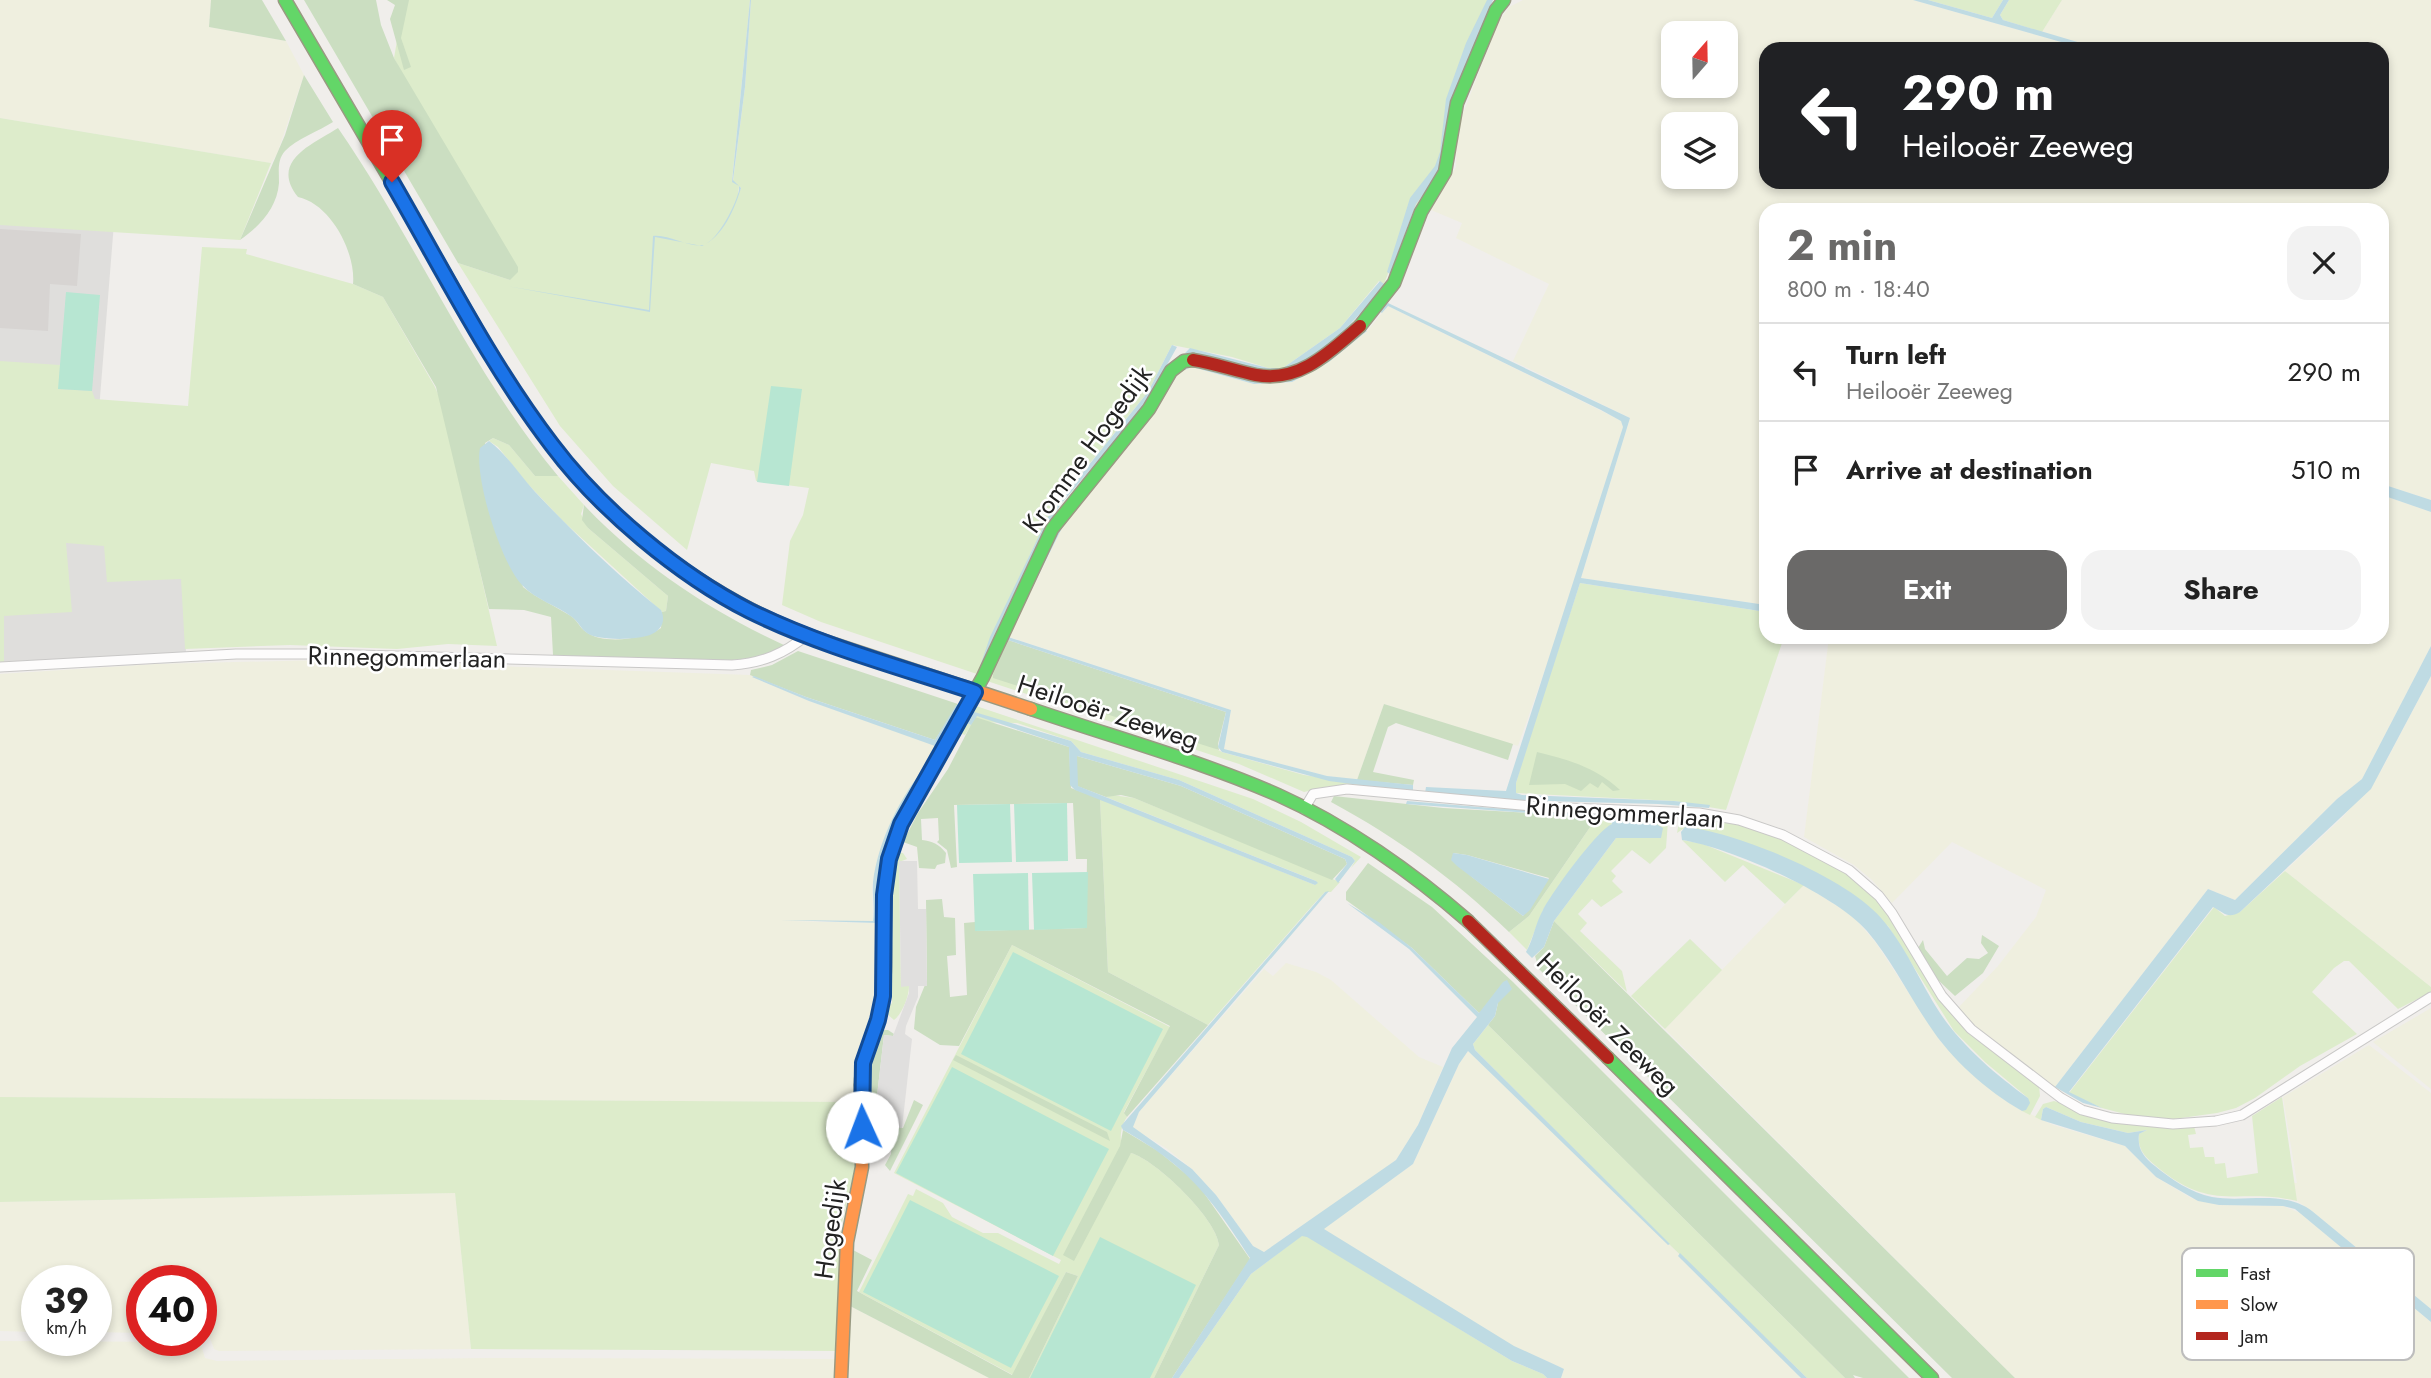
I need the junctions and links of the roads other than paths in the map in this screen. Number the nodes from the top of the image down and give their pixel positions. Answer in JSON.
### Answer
{"nodes":[{"id":1,"x":285,"y":0,"type":"edge"},
{"id":2,"x":1504,"y":0,"type":"edge"},
{"id":3,"x":807,"y":635,"type":"junction"},
{"id":4,"x":0,"y":667,"type":"edge"},
{"id":5,"x":975,"y":692,"type":"junction"},
{"id":6,"x":1304,"y":809,"type":"junction"},
{"id":7,"x":2431,"y":997,"type":"edge"},
{"id":8,"x":841,"y":1378,"type":"edge"},
{"id":9,"x":1932,"y":1378,"type":"edge"}],
"edges":[{"from":1,"to":3,"type":"street","name":"Heilooër Zeeweg"},
{"from":2,"to":5,"type":"street","name":"Kromme Hogedijk"},
{"from":3,"to":4,"type":"street","name":"Rinnegommerlaan"},
{"from":3,"to":5,"type":"street","name":"Heilooër Zeeweg"},
{"from":5,"to":6,"type":"street","name":"Heilooër Zeeweg"},
{"from":5,"to":8,"type":"street","name":"Hogedijk"},
{"from":6,"to":7,"type":"street","name":"Rinnegommerlaan"},
{"from":6,"to":9,"type":"street","name":"Heilooër Zeeweg"}]}
